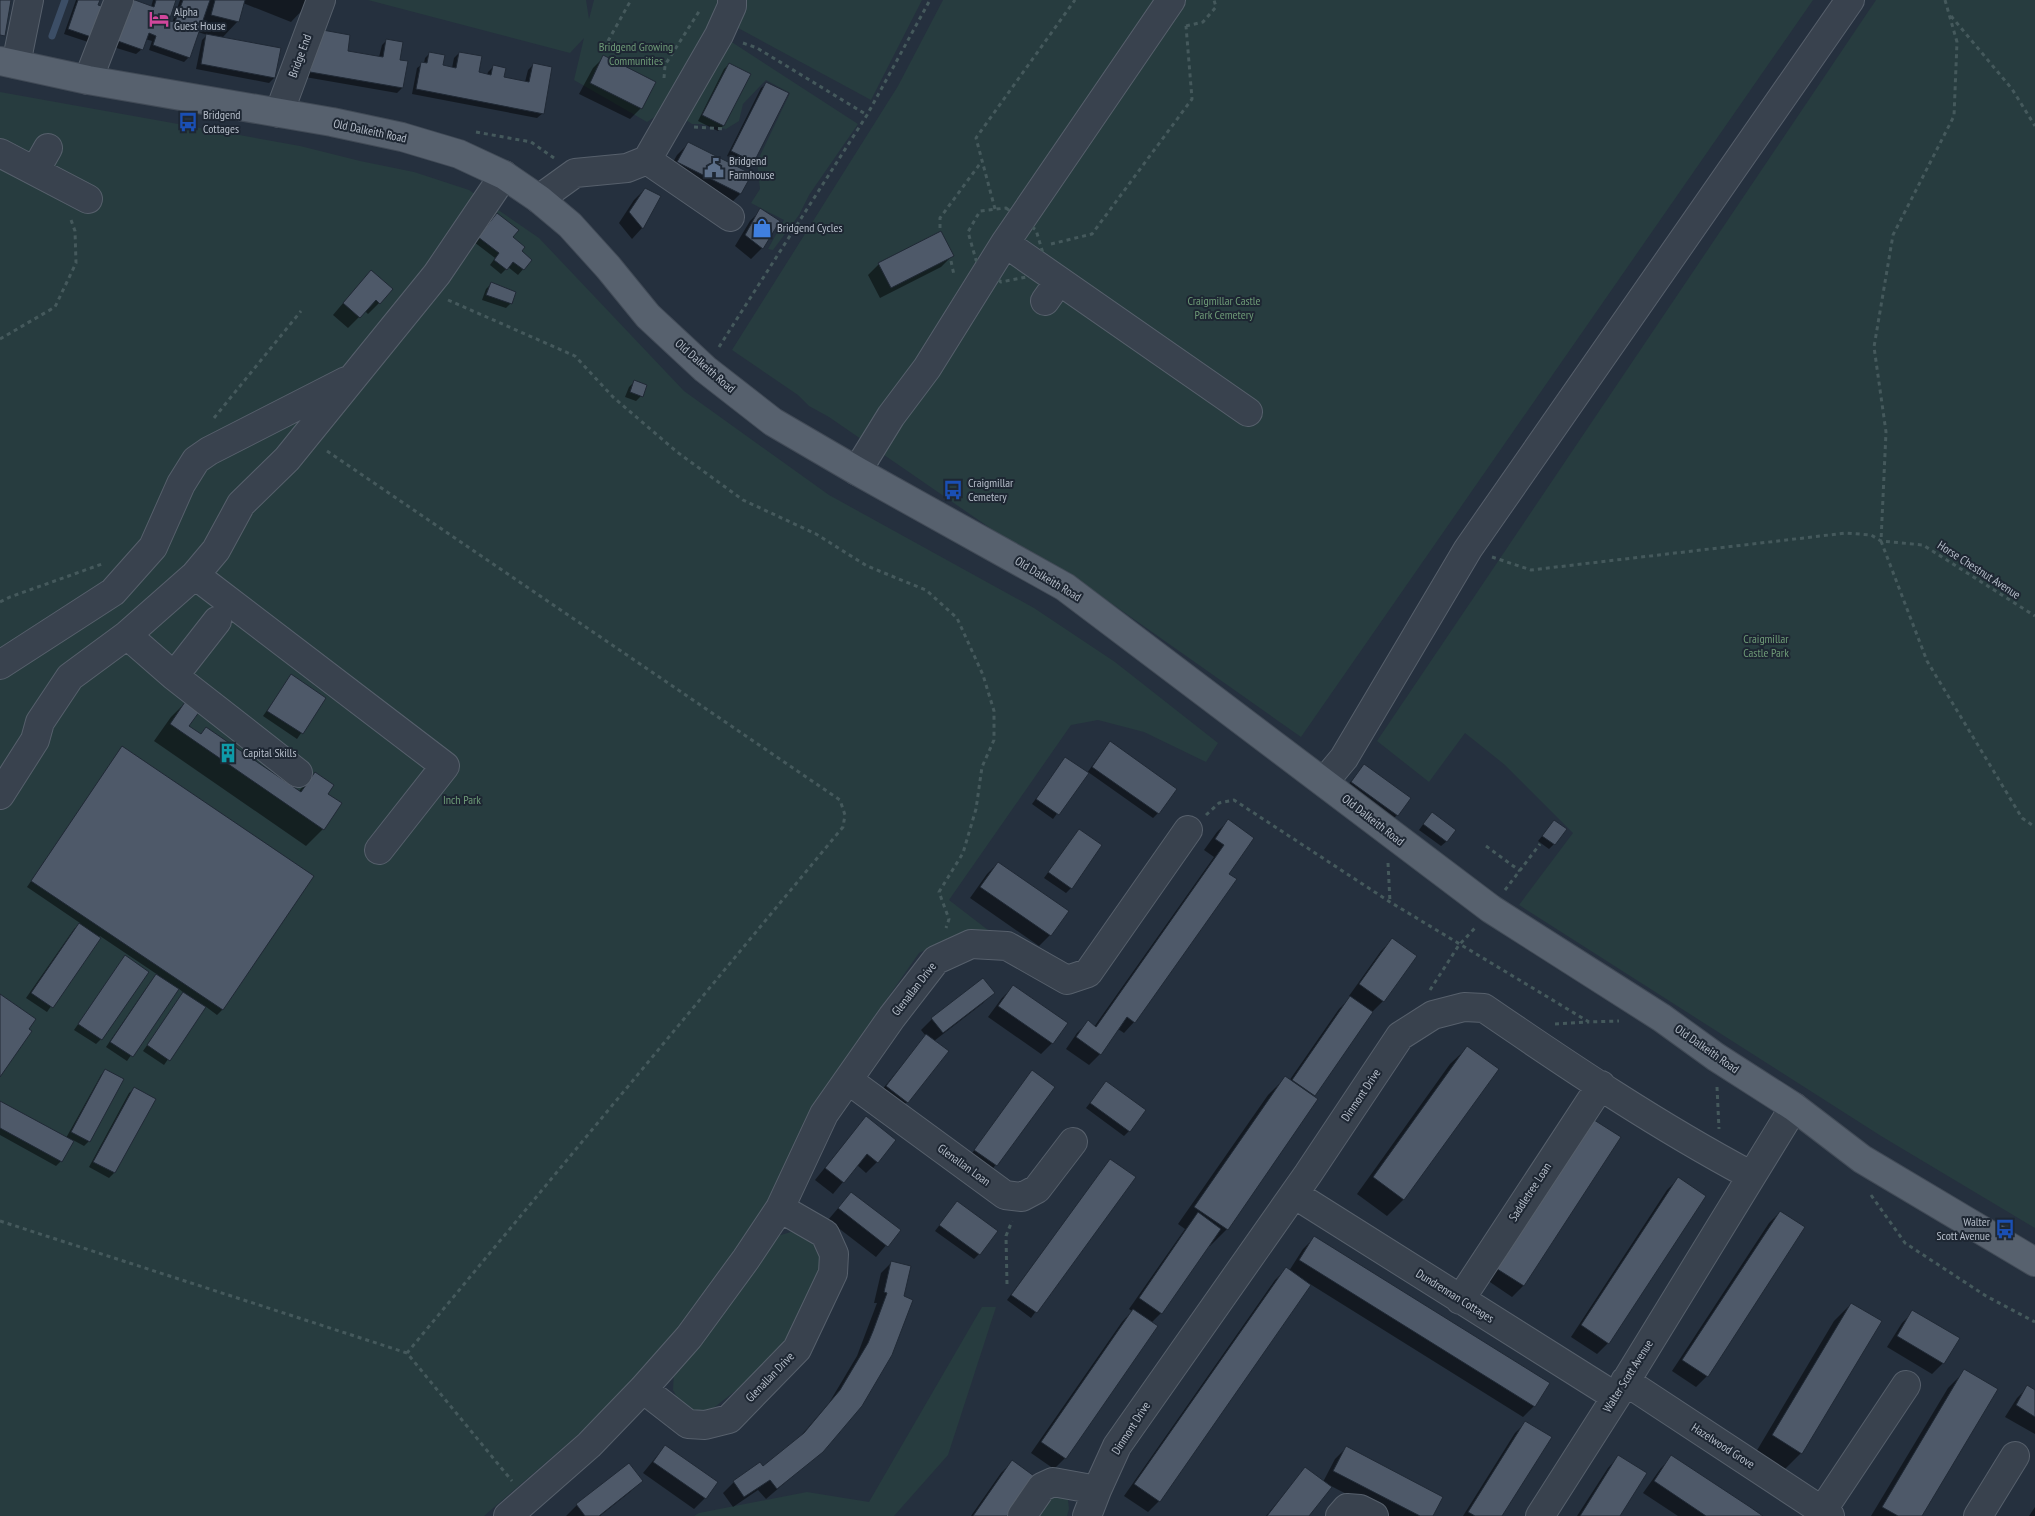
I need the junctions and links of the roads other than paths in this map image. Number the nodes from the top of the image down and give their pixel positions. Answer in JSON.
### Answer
{"nodes":[{"id":1,"x":30,"y":0,"type":"edge"},
{"id":2,"x":119,"y":0,"type":"edge"},
{"id":3,"x":321,"y":0,"type":"edge"},
{"id":4,"x":732,"y":0,"type":"edge"},
{"id":5,"x":1171,"y":0,"type":"edge"},
{"id":6,"x":1850,"y":0,"type":"edge"},
{"id":7,"x":8,"y":62,"type":"edge"},
{"id":8,"x":88,"y":80,"type":"junction"},
{"id":9,"x":279,"y":113,"type":"junction"},
{"id":10,"x":48,"y":148,"type":"dead end"},
{"id":11,"x":647,"y":160,"type":"junction"},
{"id":12,"x":16,"y":161,"type":"edge"},
{"id":13,"x":504,"y":176,"type":"junction"},
{"id":14,"x":539,"y":198,"type":"junction"},
{"id":15,"x":88,"y":199,"type":"dead end"},
{"id":16,"x":730,"y":217,"type":"dead end"},
{"id":17,"x":1005,"y":243,"type":"junction"},
{"id":18,"x":356,"y":375,"type":"junction"},
{"id":19,"x":1248,"y":412,"type":"dead end"},
{"id":20,"x":857,"y":471,"type":"junction"},
{"id":21,"x":195,"y":576,"type":"junction"},
{"id":22,"x":217,"y":621,"type":"dead end"},
{"id":23,"x":127,"y":635,"type":"junction"},
{"id":24,"x":0,"y":665,"type":"edge"},
{"id":25,"x":174,"y":676,"type":"junction"},
{"id":26,"x":298,"y":774,"type":"dead end"},
{"id":27,"x":1324,"y":782,"type":"junction"},
{"id":28,"x":0,"y":795,"type":"edge"},
{"id":29,"x":1188,"y":830,"type":"road end"},
{"id":30,"x":379,"y":850,"type":"dead end"},
{"id":31,"x":848,"y":1080,"type":"junction"},
{"id":32,"x":1600,"y":1085,"type":"junction"},
{"id":33,"x":1794,"y":1107,"type":"junction"},
{"id":34,"x":1072,"y":1141,"type":"dead end"},
{"id":35,"x":1750,"y":1176,"type":"junction"},
{"id":36,"x":1294,"y":1194,"type":"junction"},
{"id":37,"x":780,"y":1208,"type":"junction"},
{"id":38,"x":2035,"y":1262,"type":"edge"},
{"id":39,"x":1460,"y":1300,"type":"junction"},
{"id":40,"x":1906,"y":1385,"type":"dead end"},
{"id":41,"x":644,"y":1389,"type":"junction"},
{"id":42,"x":1620,"y":1389,"type":"junction"},
{"id":43,"x":2015,"y":1456,"type":"dead end"},
{"id":44,"x":1096,"y":1490,"type":"junction"},
{"id":45,"x":518,"y":1508,"type":"edge"},
{"id":46,"x":1826,"y":1513,"type":"edge"},
{"id":47,"x":1022,"y":1516,"type":"edge"},
{"id":48,"x":1087,"y":1516,"type":"edge"},
{"id":49,"x":1340,"y":1516,"type":"edge"},
{"id":50,"x":1374,"y":1516,"type":"edge"},
{"id":51,"x":1540,"y":1516,"type":"edge"},
{"id":52,"x":1978,"y":1516,"type":"edge"}],
"edges":[{"from":1,"to":7,"type":"street"},
{"from":2,"to":8,"type":"street"},
{"from":3,"to":9,"type":"street","name":"Bridge End"},
{"from":4,"to":11,"type":"street"},
{"from":5,"to":17,"type":"street"},
{"from":6,"to":27,"type":"street"},
{"from":7,"to":8,"type":"main road","name":"Old Dalkeith Road"},
{"from":8,"to":9,"type":"main road","name":"Old Dalkeith Road"},
{"from":9,"to":13,"type":"main road","name":"Old Dalkeith Road"},
{"from":10,"to":12,"type":"street"},
{"from":11,"to":14,"type":"street"},
{"from":11,"to":16,"type":"street"},
{"from":12,"to":15,"type":"street"},
{"from":13,"to":14,"type":"main road","name":"Old Dalkeith Road"},
{"from":13,"to":18,"type":"street"},
{"from":14,"to":20,"type":"main road","name":"Old Dalkeith Road"},
{"from":17,"to":19,"type":"street"},
{"from":17,"to":20,"type":"street"},
{"from":18,"to":21,"type":"street"},
{"from":18,"to":24,"type":"street"},
{"from":20,"to":27,"type":"main road","name":"Old Dalkeith Road"},
{"from":21,"to":23,"type":"street"},
{"from":21,"to":30,"type":"street"},
{"from":22,"to":25,"type":"street"},
{"from":23,"to":25,"type":"street"},
{"from":23,"to":28,"type":"street"},
{"from":25,"to":26,"type":"street"},
{"from":27,"to":33,"type":"main road","name":"Old Dalkeith Road"},
{"from":29,"to":31,"type":"street","name":"Glenallan Drive"},
{"from":31,"to":34,"type":"street","name":"Glenallan Loan"},
{"from":31,"to":37,"type":"street","name":"Glenallan Drive"},
{"from":32,"to":35,"type":"street","name":"Dinmont Drive"},
{"from":32,"to":36,"type":"street","name":"Dinmont Drive"},
{"from":32,"to":39,"type":"street","name":"Saddletree Loan"},
{"from":33,"to":35,"type":"street","name":"Walter Scott Avenue"},
{"from":33,"to":38,"type":"main road","name":"Old Dalkeith Road"},
{"from":35,"to":42,"type":"street","name":"Walter Scott Avenue"},
{"from":36,"to":39,"type":"street","name":"Dundrennan Cottages"},
{"from":36,"to":44,"type":"street","name":"Dinmont Drive"},
{"from":37,"to":41,"type":"street","name":"Glenallan Drive"},
{"from":37,"to":41,"type":"street","name":"Glenallan Drive"},
{"from":39,"to":42,"type":"street","name":"Dundrennan Cottages"},
{"from":40,"to":46,"type":"street","name":"Hazelwood Grove"},
{"from":41,"to":45,"type":"street","name":"Glenallan Drive"},
{"from":42,"to":46,"type":"street","name":"Hazelwood Grove"},
{"from":42,"to":51,"type":"street","name":"Walter Scott Avenue"},
{"from":43,"to":52,"type":"street"},
{"from":44,"to":47,"type":"street"},
{"from":44,"to":48,"type":"street","name":"Dinmont Drive"},
{"from":49,"to":50,"type":"street"}]}
